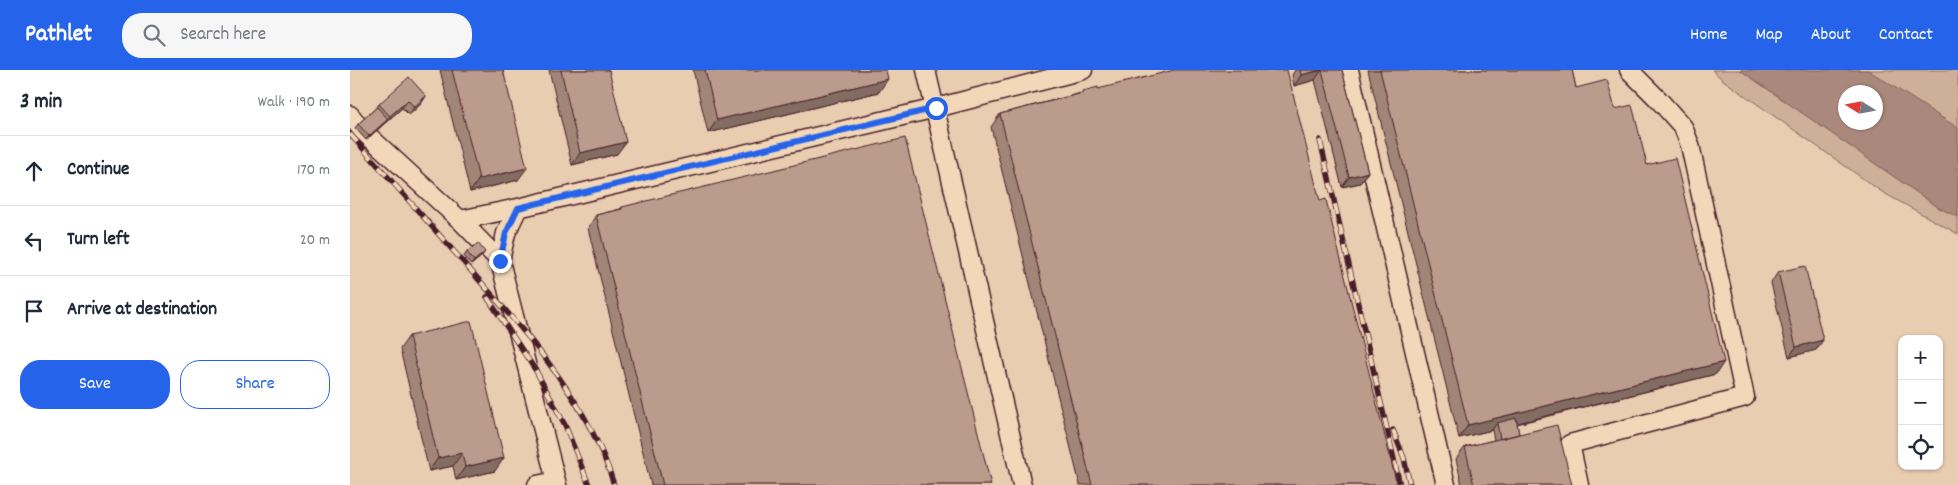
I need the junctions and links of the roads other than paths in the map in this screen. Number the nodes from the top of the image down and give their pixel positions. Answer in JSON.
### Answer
{"nodes":[{"id":1,"x":926,"y":70,"type":"edge"},
{"id":2,"x":1083,"y":70,"type":"edge"},
{"id":3,"x":1349,"y":70,"type":"edge"},
{"id":4,"x":1629,"y":70,"type":"edge"},
{"id":5,"x":1029,"y":77,"type":"edge"},
{"id":6,"x":936,"y":108,"type":"junction"},
{"id":7,"x":350,"y":115,"type":"edge"},
{"id":8,"x":518,"y":208,"type":"junction"},
{"id":9,"x":460,"y":220,"type":"junction"},
{"id":10,"x":500,"y":261,"type":"junction"},
{"id":11,"x":556,"y":483,"type":"edge"},
{"id":12,"x":537,"y":485,"type":"edge"},
{"id":13,"x":1022,"y":485,"type":"edge"},
{"id":14,"x":1446,"y":485,"type":"edge"},
{"id":15,"x":1579,"y":485,"type":"edge"}],
"edges":[{"from":1,"to":6,"type":"street"},
{"from":2,"to":5,"type":"street"},
{"from":3,"to":14,"type":"street"},
{"from":4,"to":15,"type":"street"},
{"from":5,"to":6,"type":"street"},
{"from":6,"to":8,"type":"street"},
{"from":6,"to":13,"type":"street"},
{"from":7,"to":9,"type":"street"},
{"from":8,"to":9,"type":"street"},
{"from":8,"to":10,"type":"street"},
{"from":9,"to":10,"type":"street"},
{"from":10,"to":11,"type":"street"},
{"from":11,"to":12,"type":"street"}]}
